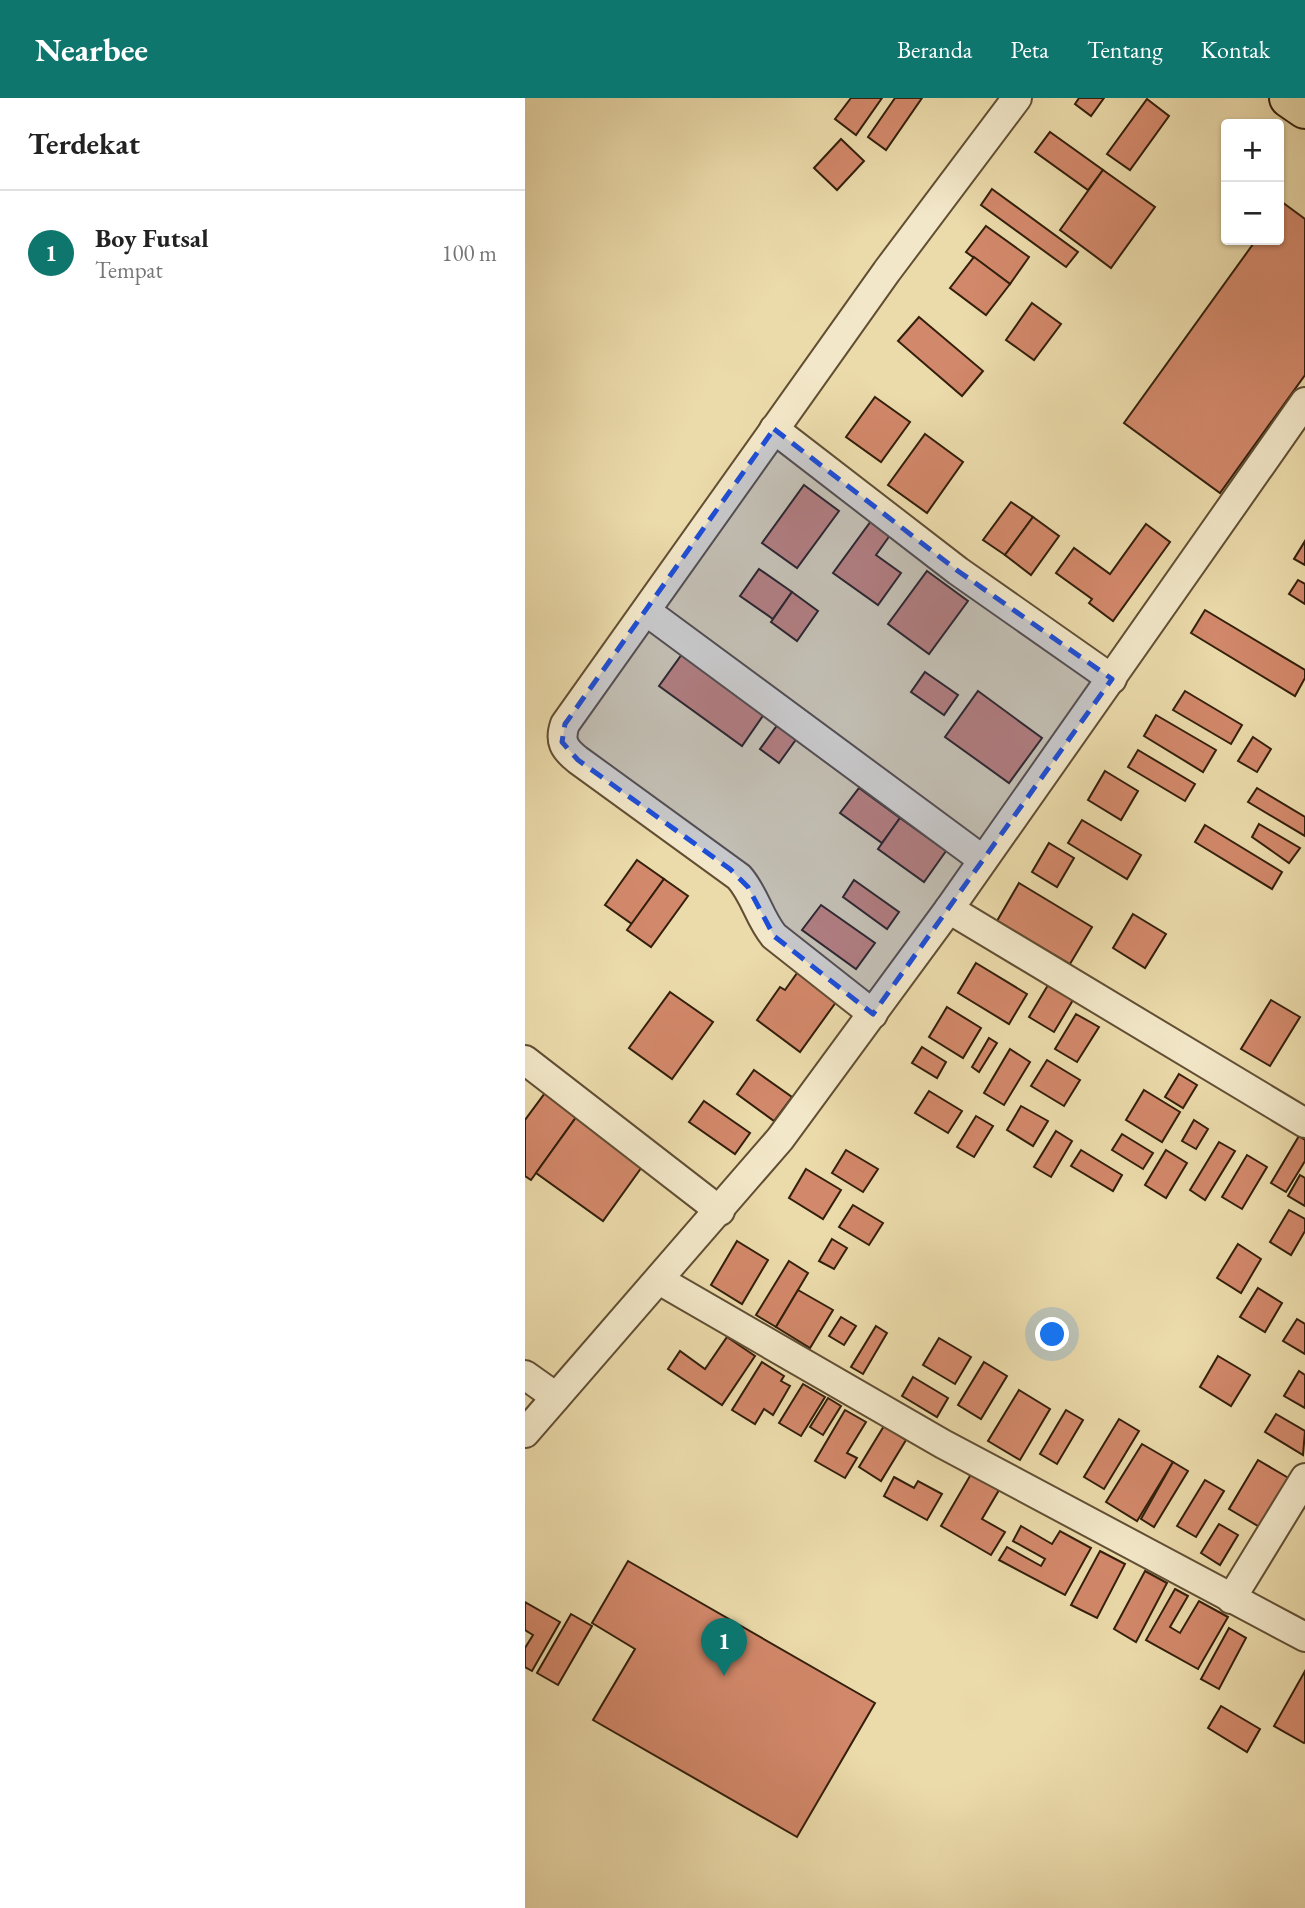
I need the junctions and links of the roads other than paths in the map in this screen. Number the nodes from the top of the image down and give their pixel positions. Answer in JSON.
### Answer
{"nodes":[{"id":1,"x":1017,"y":98,"type":"edge"},
{"id":2,"x":1290,"y":98,"type":"edge"},
{"id":3,"x":1305,"y":109,"type":"edge"},
{"id":4,"x":1305,"y":402,"type":"edge"},
{"id":5,"x":774,"y":429,"type":"junction"},
{"id":6,"x":646,"y":611,"type":"junction"},
{"id":7,"x":1112,"y":679,"type":"junction"},
{"id":8,"x":983,"y":860,"type":"junction"},
{"id":9,"x":949,"y":909,"type":"junction"},
{"id":10,"x":873,"y":1014,"type":"junction"},
{"id":11,"x":525,"y":1060,"type":"edge"},
{"id":12,"x":1305,"y":1123,"type":"edge"},
{"id":13,"x":720,"y":1211,"type":"junction"},
{"id":14,"x":659,"y":1280,"type":"junction"},
{"id":15,"x":525,"y":1375,"type":"edge"},
{"id":16,"x":556,"y":1397,"type":"junction"},
{"id":17,"x":525,"y":1433,"type":"edge"},
{"id":18,"x":1305,"y":1478,"type":"edge"},
{"id":19,"x":1231,"y":1599,"type":"junction"},
{"id":20,"x":1305,"y":1637,"type":"edge"}],
"edges":[{"from":1,"to":5,"type":"street"},
{"from":2,"to":3,"type":"highway"},
{"from":4,"to":7,"type":"street"},
{"from":5,"to":6,"type":"street"},
{"from":5,"to":7,"type":"street"},
{"from":6,"to":8,"type":"street"},
{"from":6,"to":10,"type":"street"},
{"from":7,"to":8,"type":"street"},
{"from":8,"to":9,"type":"street"},
{"from":9,"to":10,"type":"street"},
{"from":9,"to":12,"type":"street"},
{"from":10,"to":13,"type":"street"},
{"from":11,"to":13,"type":"street"},
{"from":13,"to":14,"type":"street"},
{"from":14,"to":16,"type":"street"},
{"from":14,"to":19,"type":"street"},
{"from":15,"to":16,"type":"street"},
{"from":16,"to":17,"type":"street"},
{"from":18,"to":19,"type":"street"},
{"from":19,"to":20,"type":"street"}]}
